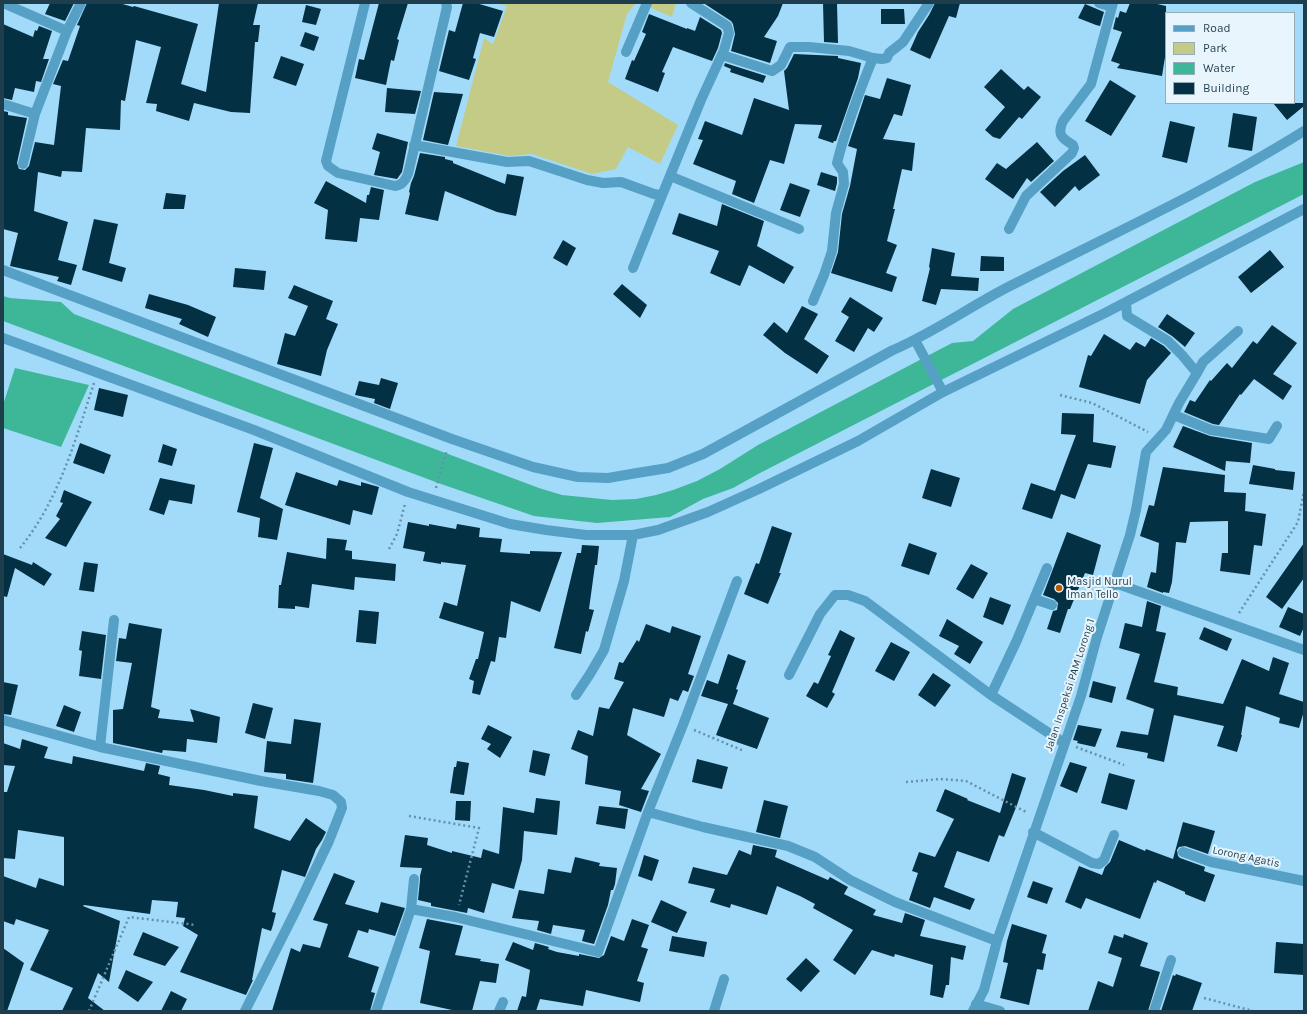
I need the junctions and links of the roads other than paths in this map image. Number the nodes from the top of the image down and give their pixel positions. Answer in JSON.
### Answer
{"nodes":[{"id":1,"x":4,"y":3,"type":"edge"},
{"id":2,"x":81,"y":3,"type":"edge"},
{"id":3,"x":365,"y":3,"type":"edge"},
{"id":4,"x":446,"y":3,"type":"edge"},
{"id":5,"x":647,"y":3,"type":"edge"},
{"id":6,"x":691,"y":3,"type":"edge"},
{"id":7,"x":929,"y":3,"type":"edge"},
{"id":8,"x":1099,"y":3,"type":"edge"},
{"id":9,"x":1113,"y":5,"type":"edge"},
{"id":10,"x":67,"y":31,"type":"junction"},
{"id":11,"x":626,"y":52,"type":"dead end"},
{"id":12,"x":722,"y":56,"type":"junction"},
{"id":13,"x":873,"y":58,"type":"junction"},
{"id":14,"x":3,"y":104,"type":"edge"},
{"id":15,"x":35,"y":114,"type":"junction"},
{"id":16,"x":1304,"y":131,"type":"edge"},
{"id":17,"x":414,"y":145,"type":"junction"},
{"id":18,"x":23,"y":164,"type":"dead end"},
{"id":19,"x":670,"y":176,"type":"junction"},
{"id":20,"x":663,"y":193,"type":"junction"},
{"id":21,"x":1304,"y":209,"type":"edge"},
{"id":22,"x":799,"y":229,"type":"dead end"},
{"id":23,"x":1009,"y":230,"type":"dead end"},
{"id":24,"x":633,"y":268,"type":"dead end"},
{"id":25,"x":3,"y":270,"type":"edge"},
{"id":26,"x":813,"y":300,"type":"dead end"},
{"id":27,"x":1126,"y":302,"type":"junction"},
{"id":28,"x":1238,"y":330,"type":"dead end"},
{"id":29,"x":3,"y":338,"type":"edge"},
{"id":30,"x":915,"y":340,"type":"junction"},
{"id":31,"x":1197,"y":372,"type":"junction"},
{"id":32,"x":942,"y":392,"type":"junction"},
{"id":33,"x":1174,"y":415,"type":"junction"},
{"id":34,"x":1277,"y":426,"type":"dead end"},
{"id":35,"x":633,"y":535,"type":"junction"},
{"id":36,"x":1047,"y":568,"type":"dead end"},
{"id":37,"x":737,"y":582,"type":"dead end"},
{"id":38,"x":1115,"y":583,"type":"junction"},
{"id":39,"x":1034,"y":599,"type":"junction"},
{"id":40,"x":1052,"y":605,"type":"dead end"},
{"id":41,"x":114,"y":620,"type":"dead end"},
{"id":42,"x":1304,"y":650,"type":"edge"},
{"id":43,"x":789,"y":675,"type":"dead end"},
{"id":44,"x":576,"y":695,"type":"dead end"},
{"id":45,"x":991,"y":695,"type":"junction"},
{"id":46,"x":3,"y":720,"type":"edge"},
{"id":47,"x":1064,"y":743,"type":"junction"},
{"id":48,"x":100,"y":747,"type":"junction"},
{"id":49,"x":648,"y":812,"type":"junction"},
{"id":50,"x":1033,"y":832,"type":"junction"},
{"id":51,"x":1114,"y":835,"type":"dead end"},
{"id":52,"x":1183,"y":852,"type":"dead end"},
{"id":53,"x":414,"y":879,"type":"dead end"},
{"id":54,"x":1304,"y":881,"type":"edge"},
{"id":55,"x":411,"y":909,"type":"junction"},
{"id":56,"x":997,"y":942,"type":"junction"},
{"id":57,"x":1170,"y":960,"type":"dead end"},
{"id":58,"x":724,"y":979,"type":"dead end"},
{"id":59,"x":974,"y":1007,"type":"edge"},
{"id":60,"x":245,"y":1011,"type":"edge"},
{"id":61,"x":376,"y":1011,"type":"edge"},
{"id":62,"x":714,"y":1011,"type":"edge"},
{"id":63,"x":1000,"y":1011,"type":"edge"},
{"id":64,"x":1154,"y":1011,"type":"edge"}],
"edges":[{"from":1,"to":10,"type":"street"},
{"from":2,"to":10,"type":"street"},
{"from":3,"to":17,"type":"street"},
{"from":4,"to":17,"type":"street"},
{"from":5,"to":11,"type":"street"},
{"from":6,"to":12,"type":"street"},
{"from":7,"to":13,"type":"street"},
{"from":8,"to":9,"type":"street"},
{"from":9,"to":23,"type":"street"},
{"from":10,"to":15,"type":"street"},
{"from":12,"to":13,"type":"street"},
{"from":12,"to":19,"type":"street"},
{"from":13,"to":26,"type":"street"},
{"from":14,"to":15,"type":"street"},
{"from":15,"to":18,"type":"street"},
{"from":16,"to":30,"type":"street"},
{"from":17,"to":20,"type":"street"},
{"from":19,"to":20,"type":"street"},
{"from":19,"to":22,"type":"street"},
{"from":20,"to":24,"type":"street"},
{"from":21,"to":27,"type":"street"},
{"from":25,"to":30,"type":"street"},
{"from":27,"to":31,"type":"street"},
{"from":27,"to":32,"type":"street"},
{"from":28,"to":31,"type":"street","name":"Jalan Inspeksi PAM Lorong 1"},
{"from":29,"to":35,"type":"street"},
{"from":30,"to":32,"type":"street"},
{"from":31,"to":33,"type":"street","name":"Jalan Inspeksi PAM Lorong 1"},
{"from":32,"to":35,"type":"street"},
{"from":33,"to":34,"type":"street"},
{"from":33,"to":38,"type":"street","name":"Jalan Inspeksi PAM Lorong 1"},
{"from":35,"to":44,"type":"street"},
{"from":36,"to":39,"type":"street"},
{"from":37,"to":49,"type":"street"},
{"from":38,"to":42,"type":"street"},
{"from":38,"to":47,"type":"street","name":"Jalan Inspeksi PAM Lorong 1"},
{"from":39,"to":40,"type":"street"},
{"from":39,"to":45,"type":"street"},
{"from":41,"to":48,"type":"street"},
{"from":43,"to":45,"type":"street"},
{"from":45,"to":47,"type":"street"},
{"from":46,"to":48,"type":"street"},
{"from":47,"to":50,"type":"street","name":"Jalan Inspeksi PAM Lorong 1"},
{"from":48,"to":60,"type":"street"},
{"from":49,"to":55,"type":"street"},
{"from":49,"to":56,"type":"street"},
{"from":50,"to":51,"type":"street"},
{"from":50,"to":56,"type":"street","name":"Jalan Inspeksi PAM Lorong 1"},
{"from":52,"to":54,"type":"street","name":"Lorong Agatis"},
{"from":53,"to":55,"type":"street"},
{"from":55,"to":61,"type":"street"},
{"from":56,"to":59,"type":"street","name":"Jalan Inspeksi PAM Lorong 1"},
{"from":57,"to":64,"type":"street"},
{"from":58,"to":62,"type":"street"},
{"from":59,"to":63,"type":"street"}]}
